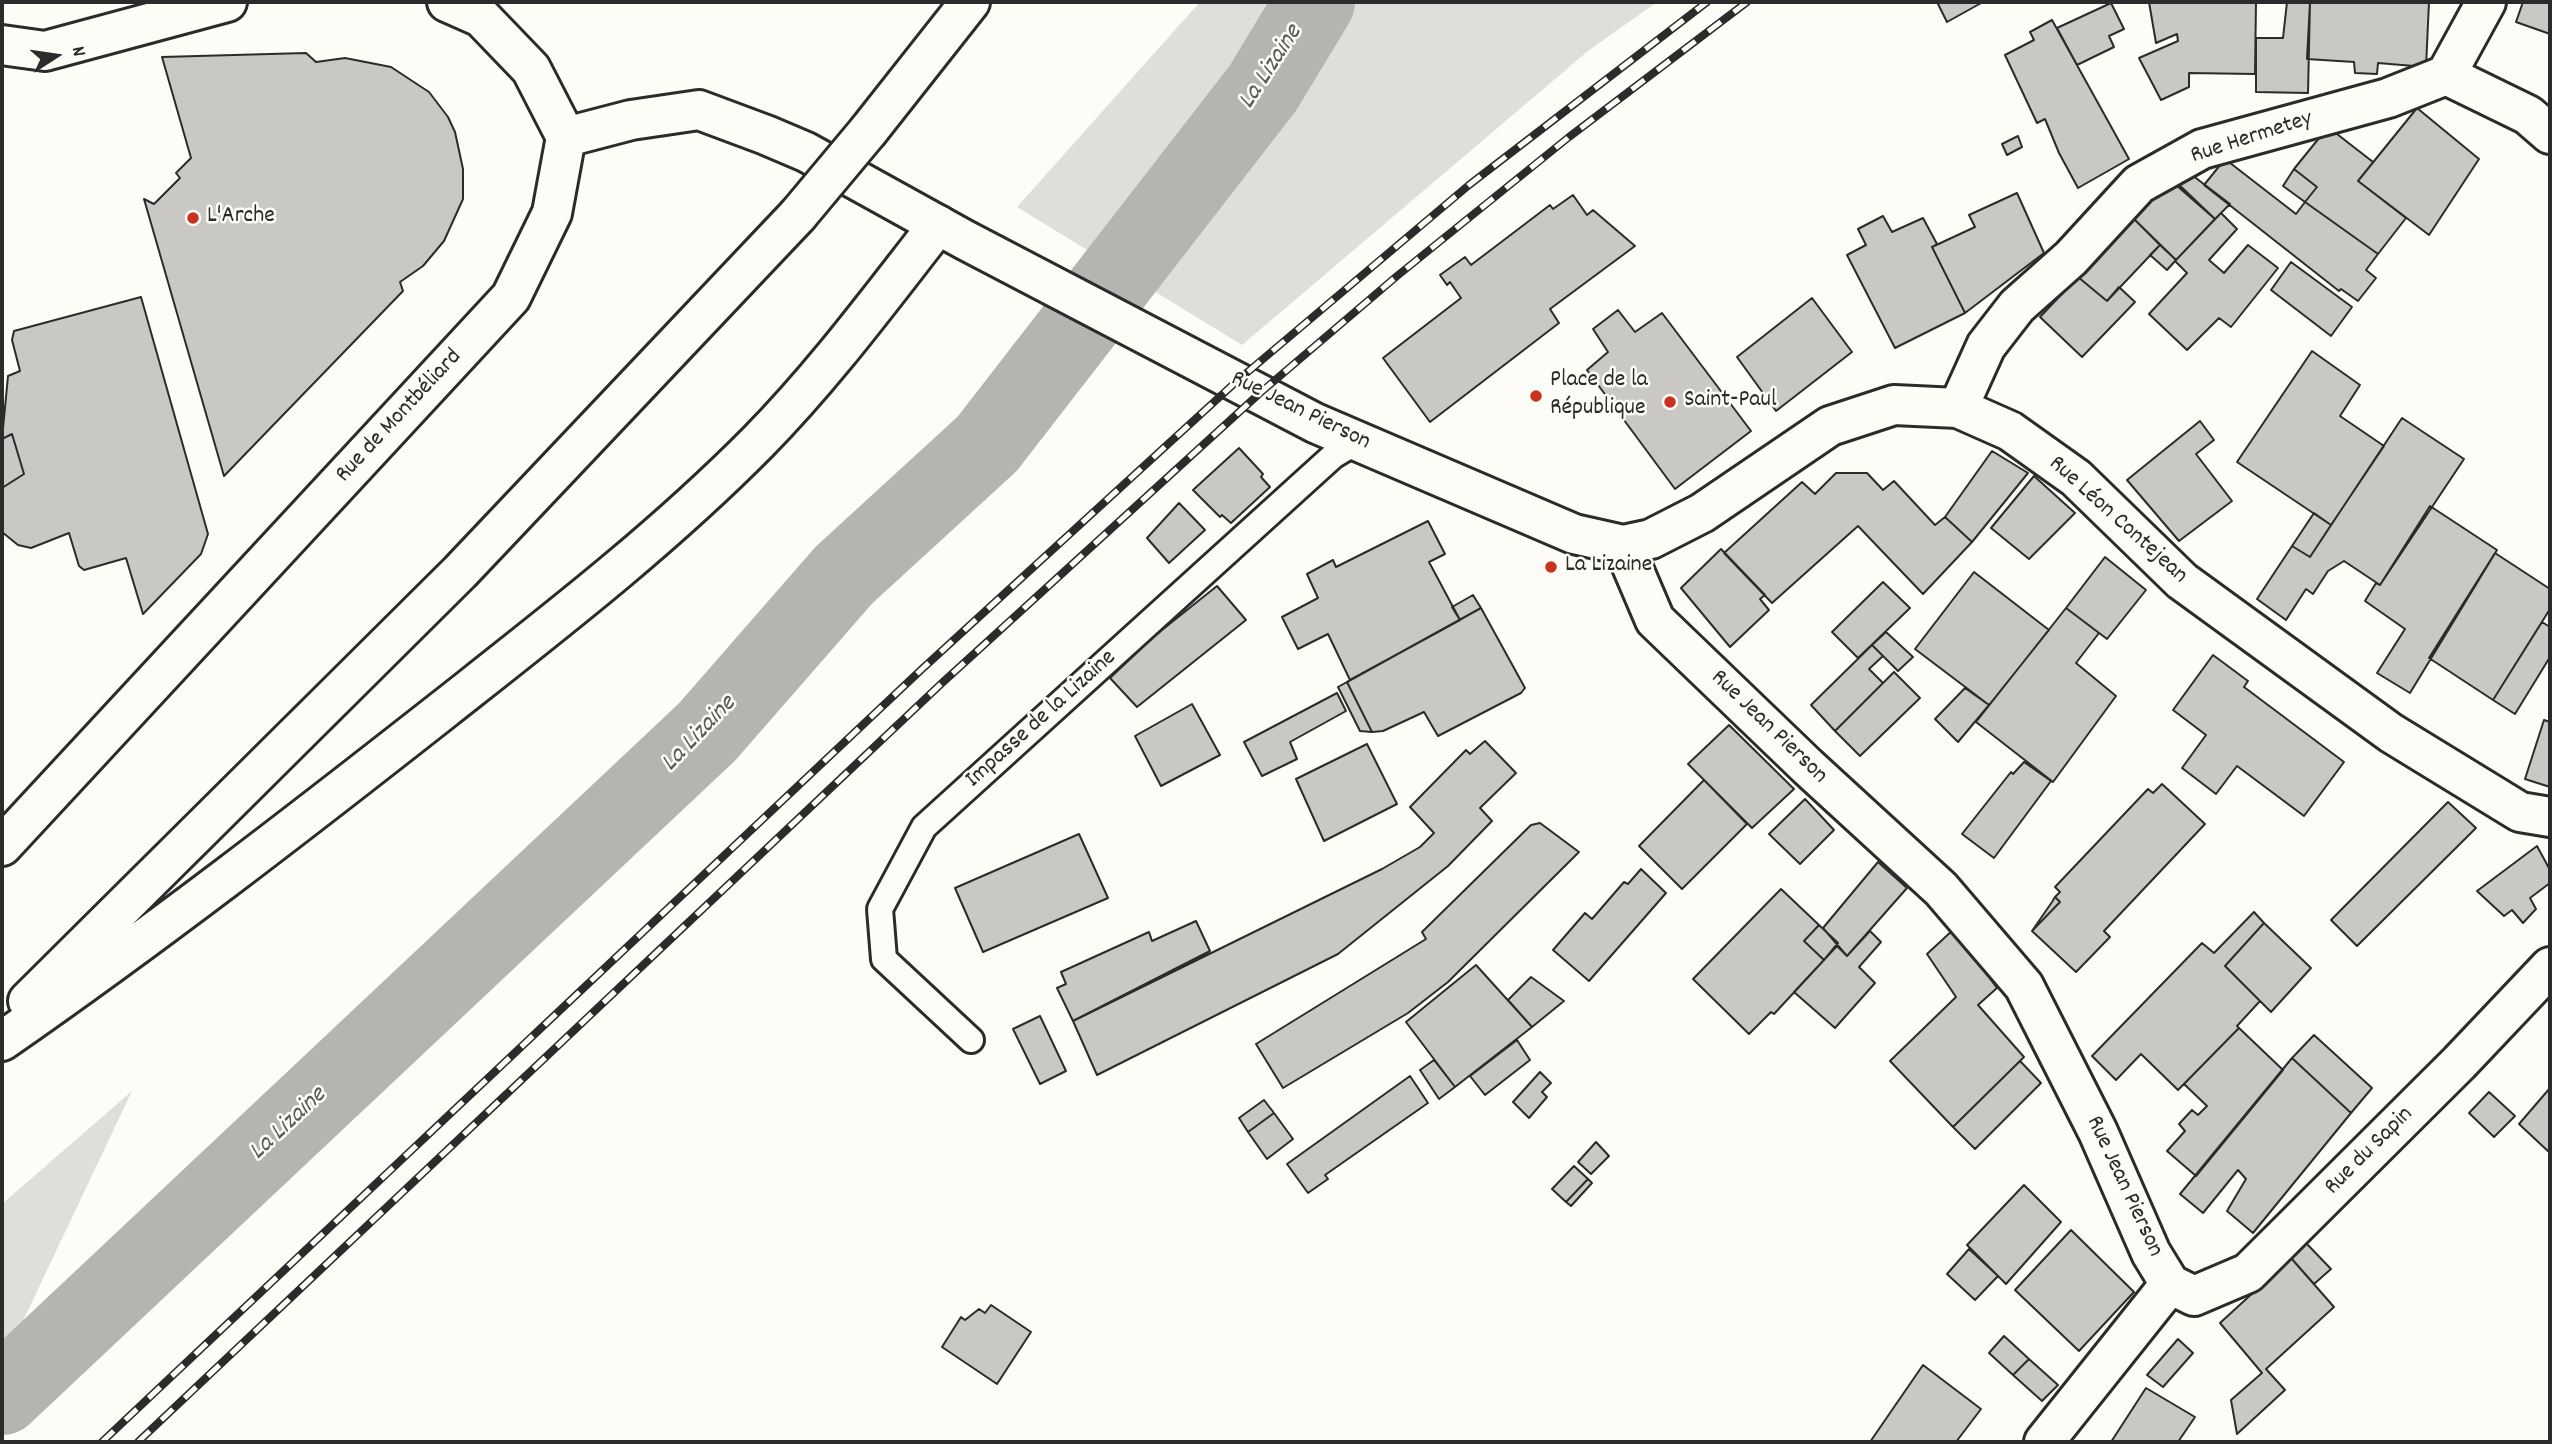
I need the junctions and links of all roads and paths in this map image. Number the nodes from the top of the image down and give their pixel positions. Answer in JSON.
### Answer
{"nodes":[{"id":1,"x":227,"y":2,"type":"edge"},
{"id":2,"x":447,"y":2,"type":"edge"},
{"id":3,"x":970,"y":2,"type":"edge"},
{"id":4,"x":2486,"y":2,"type":"edge"},
{"id":5,"x":2,"y":46,"type":"edge"},
{"id":6,"x":2446,"y":75,"type":"junction"},
{"id":7,"x":2543,"y":119,"type":"edge"},
{"id":8,"x":566,"y":136,"type":"junction"},
{"id":9,"x":938,"y":225,"type":"junction"},
{"id":10,"x":1958,"y":408,"type":"junction"},
{"id":11,"x":1358,"y":441,"type":"junction"},
{"id":12,"x":1623,"y":545,"type":"junction"},
{"id":13,"x":2550,"y":817,"type":"edge"},
{"id":14,"x":2,"y":846,"type":"edge"},
{"id":15,"x":2550,"y":967,"type":"edge"},
{"id":16,"x":2,"y":1026,"type":"edge"},
{"id":17,"x":971,"y":1040,"type":"dead end"},
{"id":18,"x":2,"y":1041,"type":"edge"},
{"id":19,"x":2170,"y":1284,"type":"junction"},
{"id":20,"x":2043,"y":1442,"type":"edge"}],
"edges":[{"from":1,"to":5,"type":"street"},
{"from":2,"to":8,"type":"street"},
{"from":3,"to":16,"type":"street","bridge":true},
{"from":4,"to":6,"type":"street"},
{"from":6,"to":7,"type":"street"},
{"from":6,"to":10,"type":"street","name":"Rue Hermetey"},
{"from":8,"to":9,"type":"street","name":"Rue Jean Pierson"},
{"from":8,"to":14,"type":"street","name":"Rue de Montbéliard"},
{"from":9,"to":11,"type":"street","name":"Rue Jean Pierson"},
{"from":9,"to":18,"type":"street"},
{"from":10,"to":12,"type":"street","name":"Rue Léon Contejean"},
{"from":10,"to":13,"type":"street","name":"Rue Léon Contejean"},
{"from":11,"to":12,"type":"street","name":"Rue Jean Pierson"},
{"from":11,"to":17,"type":"lane","name":"Impasse de la Lizaine"},
{"from":12,"to":19,"type":"street","name":"Rue Jean Pierson"},
{"from":15,"to":19,"type":"street","name":"Rue du Sapin"},
{"from":19,"to":20,"type":"street"}]}
